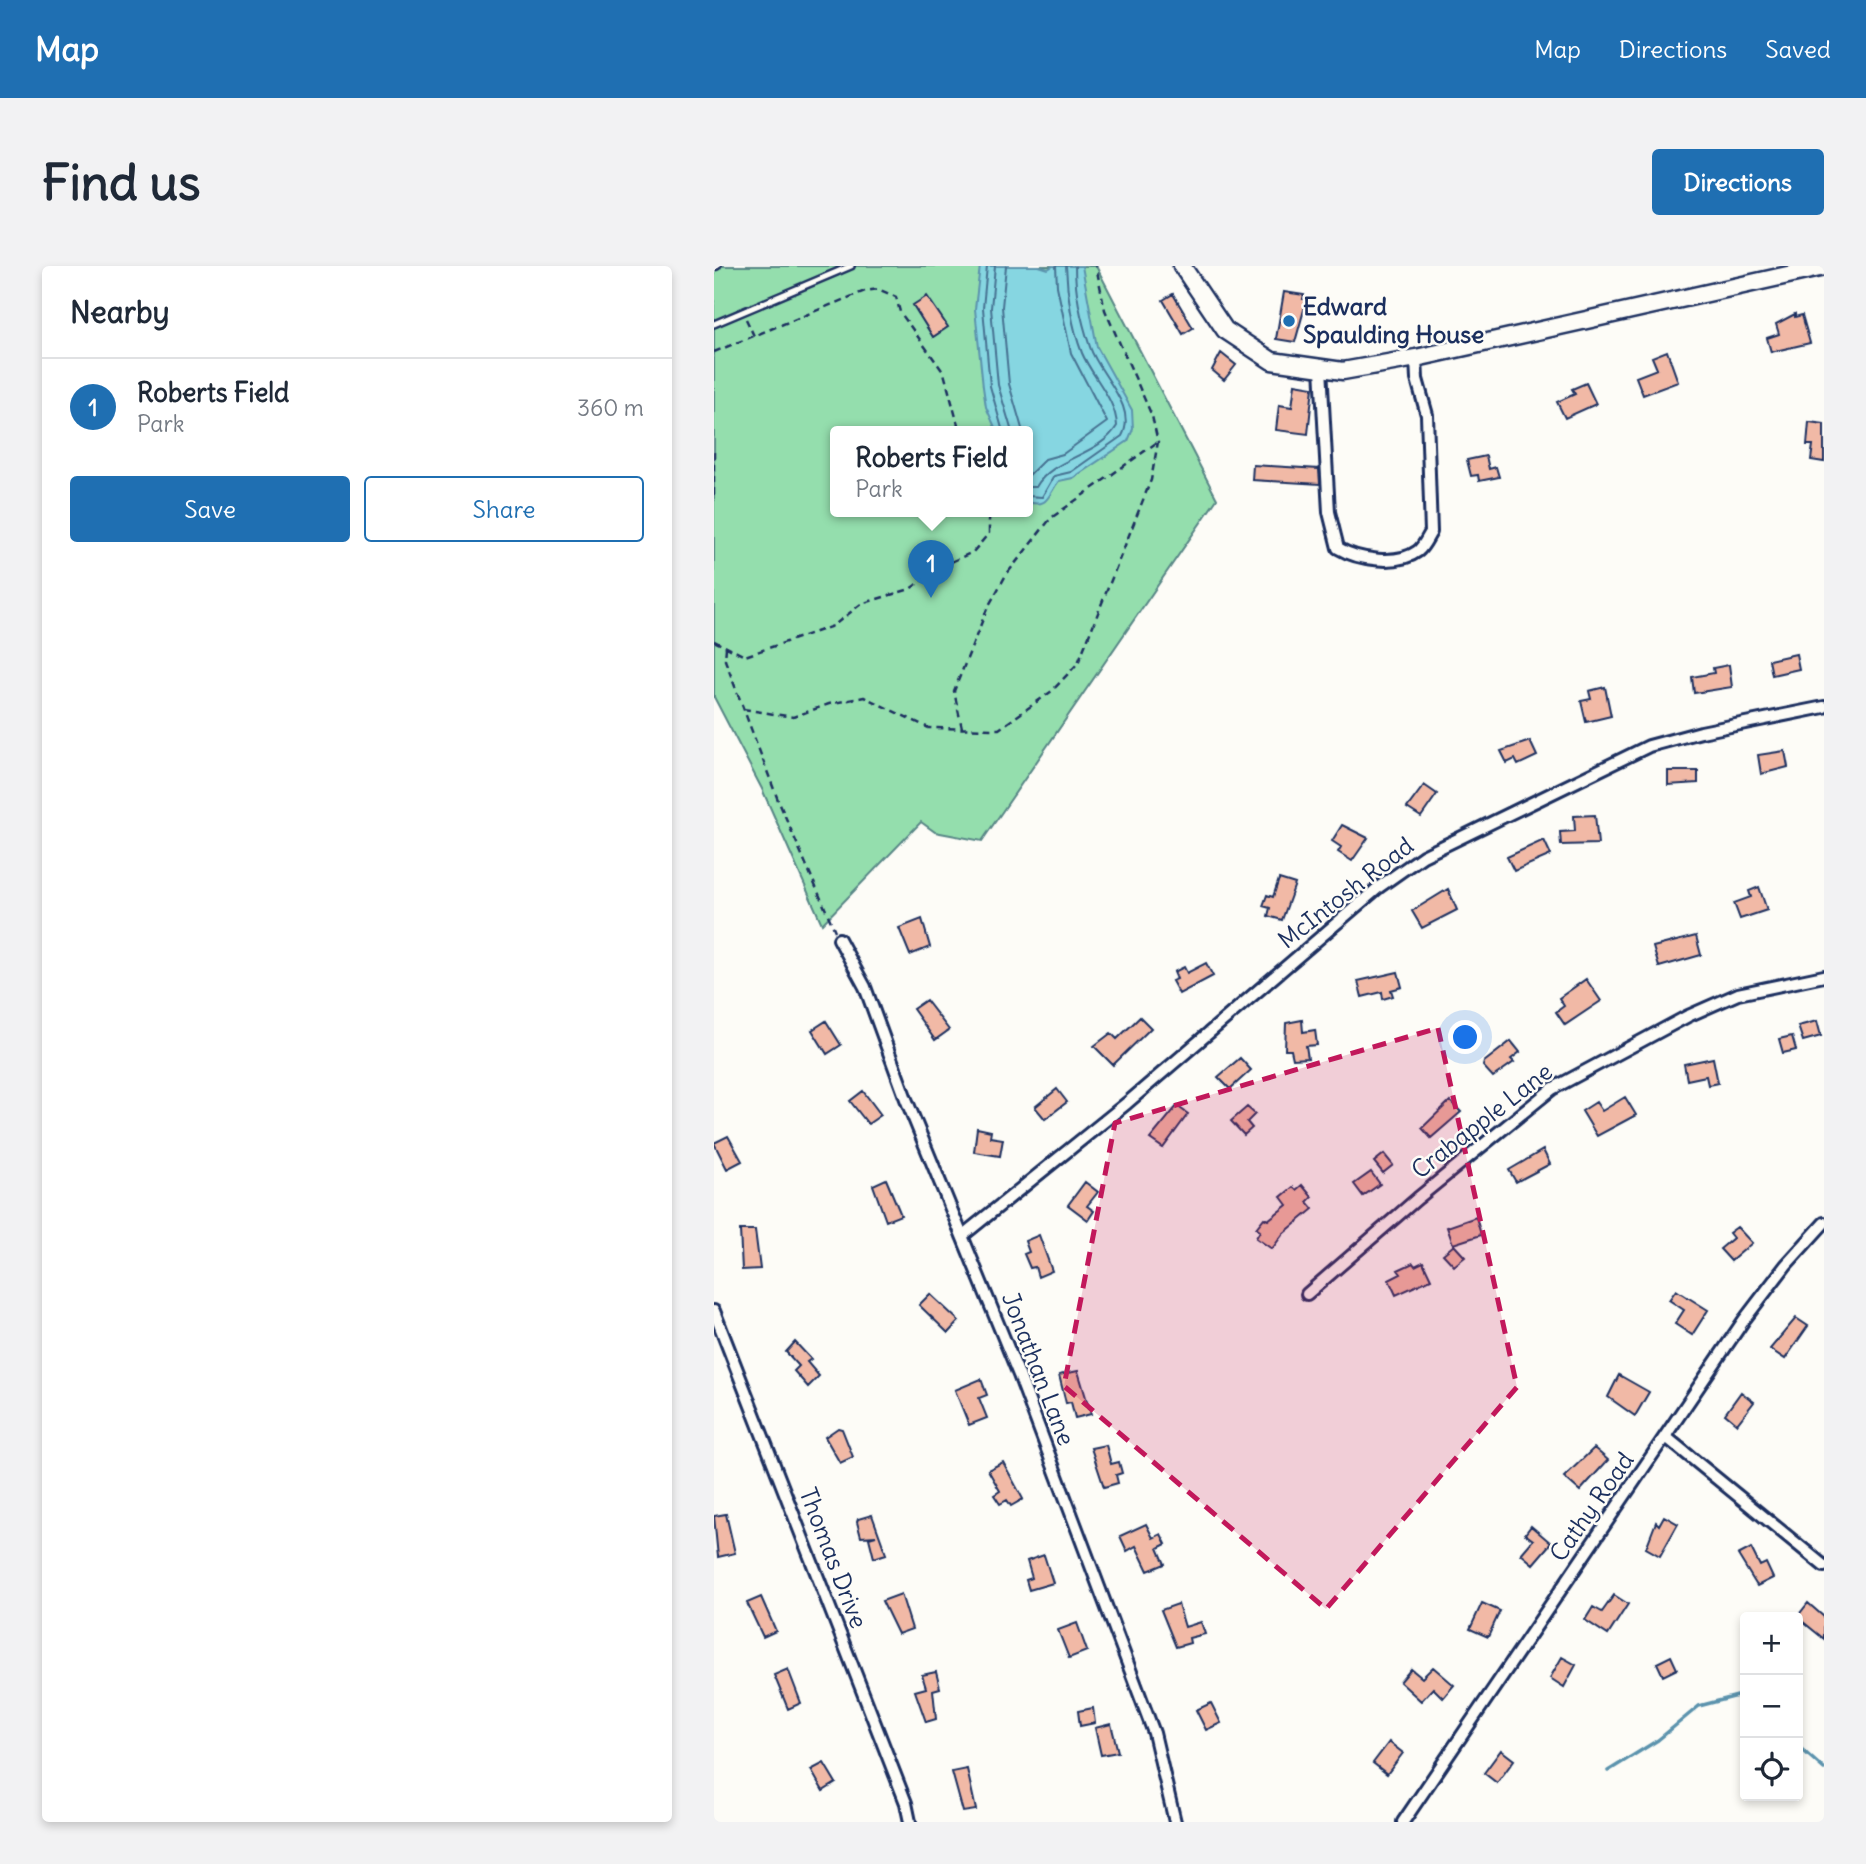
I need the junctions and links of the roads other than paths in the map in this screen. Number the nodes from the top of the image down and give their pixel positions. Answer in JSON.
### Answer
{"nodes":[{"id":1,"x":851,"y":266,"type":"edge"},
{"id":2,"x":1182,"y":266,"type":"edge"},
{"id":3,"x":1824,"y":267,"type":"edge"},
{"id":4,"x":714,"y":324,"type":"edge"},
{"id":5,"x":1416,"y":358,"type":"junction"},
{"id":6,"x":1321,"y":368,"type":"junction"},
{"id":7,"x":1824,"y":707,"type":"edge"},
{"id":8,"x":839,"y":939,"type":"road end"},
{"id":9,"x":1824,"y":976,"type":"edge"},
{"id":10,"x":1824,"y":1223,"type":"edge"},
{"id":11,"x":962,"y":1236,"type":"junction"},
{"id":12,"x":1307,"y":1294,"type":"dead end"},
{"id":13,"x":714,"y":1311,"type":"edge"},
{"id":14,"x":1666,"y":1437,"type":"junction"},
{"id":15,"x":1824,"y":1566,"type":"edge"},
{"id":16,"x":910,"y":1822,"type":"edge"},
{"id":17,"x":1175,"y":1822,"type":"edge"},
{"id":18,"x":1403,"y":1822,"type":"edge"}],
"edges":[{"from":1,"to":4,"type":"lane"},
{"from":2,"to":6,"type":"main road"},
{"from":3,"to":5,"type":"main road"},
{"from":5,"to":6,"type":"main road"},
{"from":5,"to":6,"type":"street"},
{"from":7,"to":11,"type":"street","name":"McIntosh Road"},
{"from":8,"to":11,"type":"street","name":"Jonathan Lane"},
{"from":9,"to":12,"type":"street","name":"Crabapple Lane"},
{"from":10,"to":14,"type":"street","name":"Cathy Road"},
{"from":11,"to":17,"type":"street","name":"Jonathan Lane"},
{"from":13,"to":16,"type":"street","name":"Thomas Drive"},
{"from":14,"to":15,"type":"street"},
{"from":14,"to":18,"type":"street","name":"Cathy Road"}]}
